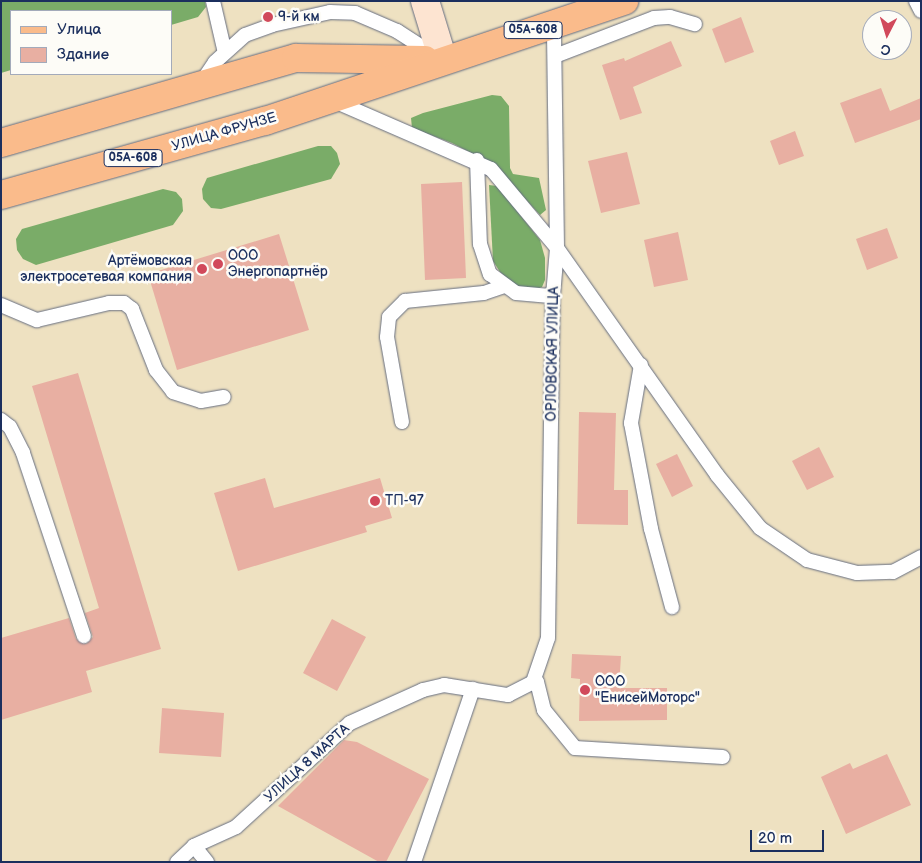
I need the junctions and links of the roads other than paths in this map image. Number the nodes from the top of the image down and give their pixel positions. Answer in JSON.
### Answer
{"nodes":[{"id":1,"x":213,"y":1,"type":"edge"},
{"id":2,"x":425,"y":1,"type":"edge"},
{"id":3,"x":916,"y":1,"type":"edge"},
{"id":4,"x":620,"y":2,"type":"edge"},
{"id":5,"x":921,"y":11,"type":"edge"},
{"id":6,"x":554,"y":23,"type":"junction"},
{"id":7,"x":695,"y":24,"type":"dead end"},
{"id":8,"x":225,"y":54,"type":"junction"},
{"id":9,"x":556,"y":56,"type":"junction"},
{"id":10,"x":443,"y":60,"type":"junction"},
{"id":11,"x":198,"y":87,"type":"junction"},
{"id":12,"x":331,"y":99,"type":"junction"},
{"id":13,"x":1,"y":143,"type":"edge"},
{"id":14,"x":477,"y":160,"type":"junction"},
{"id":15,"x":1,"y":196,"type":"edge"},
{"id":16,"x":557,"y":248,"type":"junction"},
{"id":17,"x":504,"y":286,"type":"junction"},
{"id":18,"x":553,"y":296,"type":"junction"},
{"id":19,"x":1,"y":305,"type":"edge"},
{"id":20,"x":641,"y":365,"type":"junction"},
{"id":21,"x":224,"y":397,"type":"dead end"},
{"id":22,"x":1,"y":420,"type":"edge"},
{"id":23,"x":402,"y":422,"type":"dead end"},
{"id":24,"x":921,"y":557,"type":"edge"},
{"id":25,"x":672,"y":607,"type":"dead end"},
{"id":26,"x":84,"y":636,"type":"dead end"},
{"id":27,"x":533,"y":682,"type":"junction"},
{"id":28,"x":473,"y":689,"type":"junction"},
{"id":29,"x":723,"y":757,"type":"dead end"},
{"id":30,"x":194,"y":846,"type":"junction"},
{"id":31,"x":177,"y":862,"type":"edge"},
{"id":32,"x":207,"y":862,"type":"edge"},
{"id":33,"x":414,"y":862,"type":"edge"}],
"edges":[{"from":1,"to":8,"type":"lane"},
{"from":2,"to":10,"type":"main road"},
{"from":3,"to":5,"type":"lane"},
{"from":4,"to":6,"type":"main road","name":"УЛИЦА ФРУНЗЕ","number":"05А-608"},
{"from":6,"to":9,"type":"lane","name":"ОРЛОВСКАЯ УЛИЦА"},
{"from":6,"to":10,"type":"main road","name":"УЛИЦА ФРУНЗЕ","number":"05А-608"},
{"from":7,"to":9,"type":"lane"},
{"from":8,"to":10,"type":"lane"},
{"from":8,"to":11,"type":"lane"},
{"from":9,"to":16,"type":"lane","name":"ОРЛОВСКАЯ УЛИЦА"},
{"from":10,"to":11,"type":"main road","name":"УЛИЦА ФРУНЗЕ","number":"05А-608"},
{"from":10,"to":12,"type":"main road","name":"УЛИЦА ФРУНЗЕ","number":"05А-608"},
{"from":11,"to":13,"type":"main road","name":"УЛИЦА ФРУНЗЕ","number":"05А-608"},
{"from":12,"to":14,"type":"lane"},
{"from":12,"to":15,"type":"main road","name":"УЛИЦА ФРУНЗЕ","number":"05А-608"},
{"from":14,"to":16,"type":"lane"},
{"from":14,"to":17,"type":"lane"},
{"from":16,"to":18,"type":"lane","name":"ОРЛОВСКАЯ УЛИЦА"},
{"from":16,"to":20,"type":"lane"},
{"from":17,"to":18,"type":"lane"},
{"from":17,"to":23,"type":"lane"},
{"from":18,"to":27,"type":"lane","name":"ОРЛОВСКАЯ УЛИЦА"},
{"from":19,"to":21,"type":"lane"},
{"from":20,"to":24,"type":"lane"},
{"from":20,"to":25,"type":"lane"},
{"from":22,"to":26,"type":"lane"},
{"from":27,"to":28,"type":"lane","name":"УЛИЦА 8 МАРТА"},
{"from":27,"to":29,"type":"lane"},
{"from":28,"to":30,"type":"lane","name":"УЛИЦА 8 МАРТА"},
{"from":28,"to":33,"type":"lane"},
{"from":30,"to":31,"type":"lane","name":"УЛИЦА 8 МАРТА"},
{"from":30,"to":32,"type":"lane"}]}
